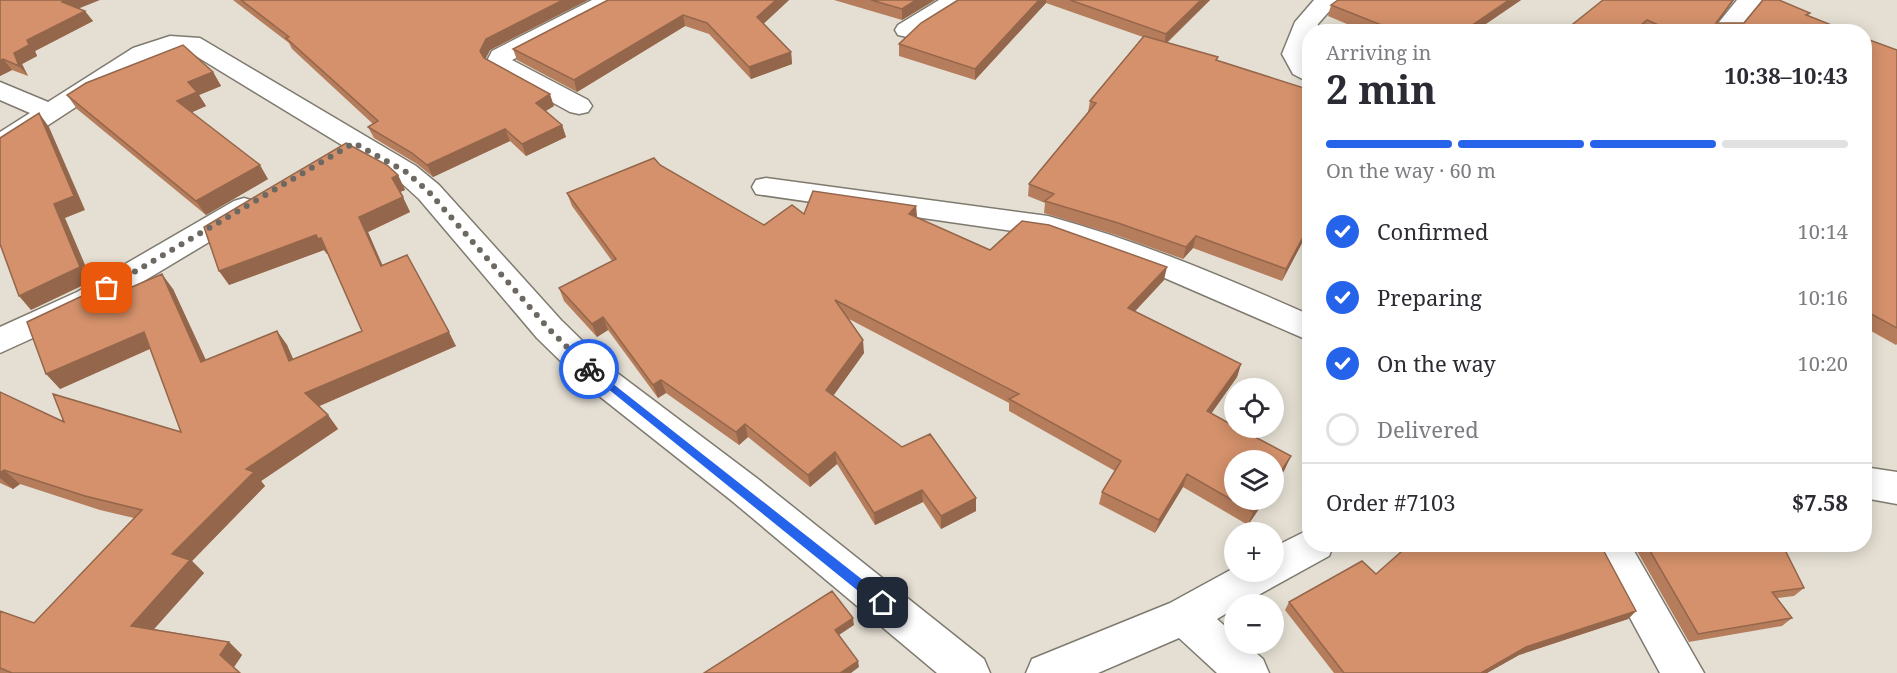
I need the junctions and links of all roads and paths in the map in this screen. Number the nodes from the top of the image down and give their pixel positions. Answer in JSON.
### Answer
{"nodes":[{"id":1,"x":610,"y":0,"type":"edge"},
{"id":2,"x":955,"y":0,"type":"edge"},
{"id":3,"x":1327,"y":0,"type":"edge"},
{"id":4,"x":1750,"y":0,"type":"edge"},
{"id":5,"x":1306,"y":24,"type":"edge"},
{"id":6,"x":1729,"y":24,"type":"edge"},
{"id":7,"x":907,"y":30,"type":"dead end"},
{"id":8,"x":1302,"y":35,"type":"edge"},
{"id":9,"x":1302,"y":69,"type":"edge"},
{"id":10,"x":0,"y":90,"type":"edge"},
{"id":11,"x":579,"y":106,"type":"dead end"},
{"id":12,"x":49,"y":112,"type":"junction"},
{"id":13,"x":354,"y":143,"type":"junction"},
{"id":14,"x":0,"y":144,"type":"edge"},
{"id":15,"x":324,"y":161,"type":"edge"},
{"id":16,"x":766,"y":187,"type":"dead end"},
{"id":17,"x":264,"y":196,"type":"edge"},
{"id":18,"x":1302,"y":325,"type":"edge"},
{"id":19,"x":0,"y":341,"type":"edge"},
{"id":20,"x":1872,"y":483,"type":"edge"},
{"id":21,"x":1897,"y":488,"type":"edge"},
{"id":22,"x":1302,"y":551,"type":"edge"},
{"id":23,"x":1614,"y":552,"type":"edge"},
{"id":24,"x":1284,"y":561,"type":"edge"},
{"id":25,"x":1246,"y":582,"type":"edge"},
{"id":26,"x":1184,"y":616,"type":"junction"},
{"id":27,"x":969,"y":673,"type":"edge"},
{"id":28,"x":1047,"y":673,"type":"edge"},
{"id":29,"x":1248,"y":673,"type":"edge"},
{"id":30,"x":1683,"y":673,"type":"edge"}],
"edges":[{"from":1,"to":11,"type":"street"},
{"from":2,"to":7,"type":"street"},
{"from":3,"to":5,"type":"street"},
{"from":4,"to":6,"type":"street"},
{"from":8,"to":9,"type":"street"},
{"from":10,"to":12,"type":"street"},
{"from":12,"to":13,"type":"street"},
{"from":12,"to":14,"type":"street"},
{"from":13,"to":15,"type":"street"},
{"from":13,"to":27,"type":"street"},
{"from":16,"to":18,"type":"street"},
{"from":17,"to":19,"type":"street"},
{"from":20,"to":21,"type":"street"},
{"from":22,"to":24,"type":"street"},
{"from":23,"to":30,"type":"street"},
{"from":25,"to":26,"type":"street"},
{"from":26,"to":28,"type":"street"},
{"from":26,"to":29,"type":"street"}]}
